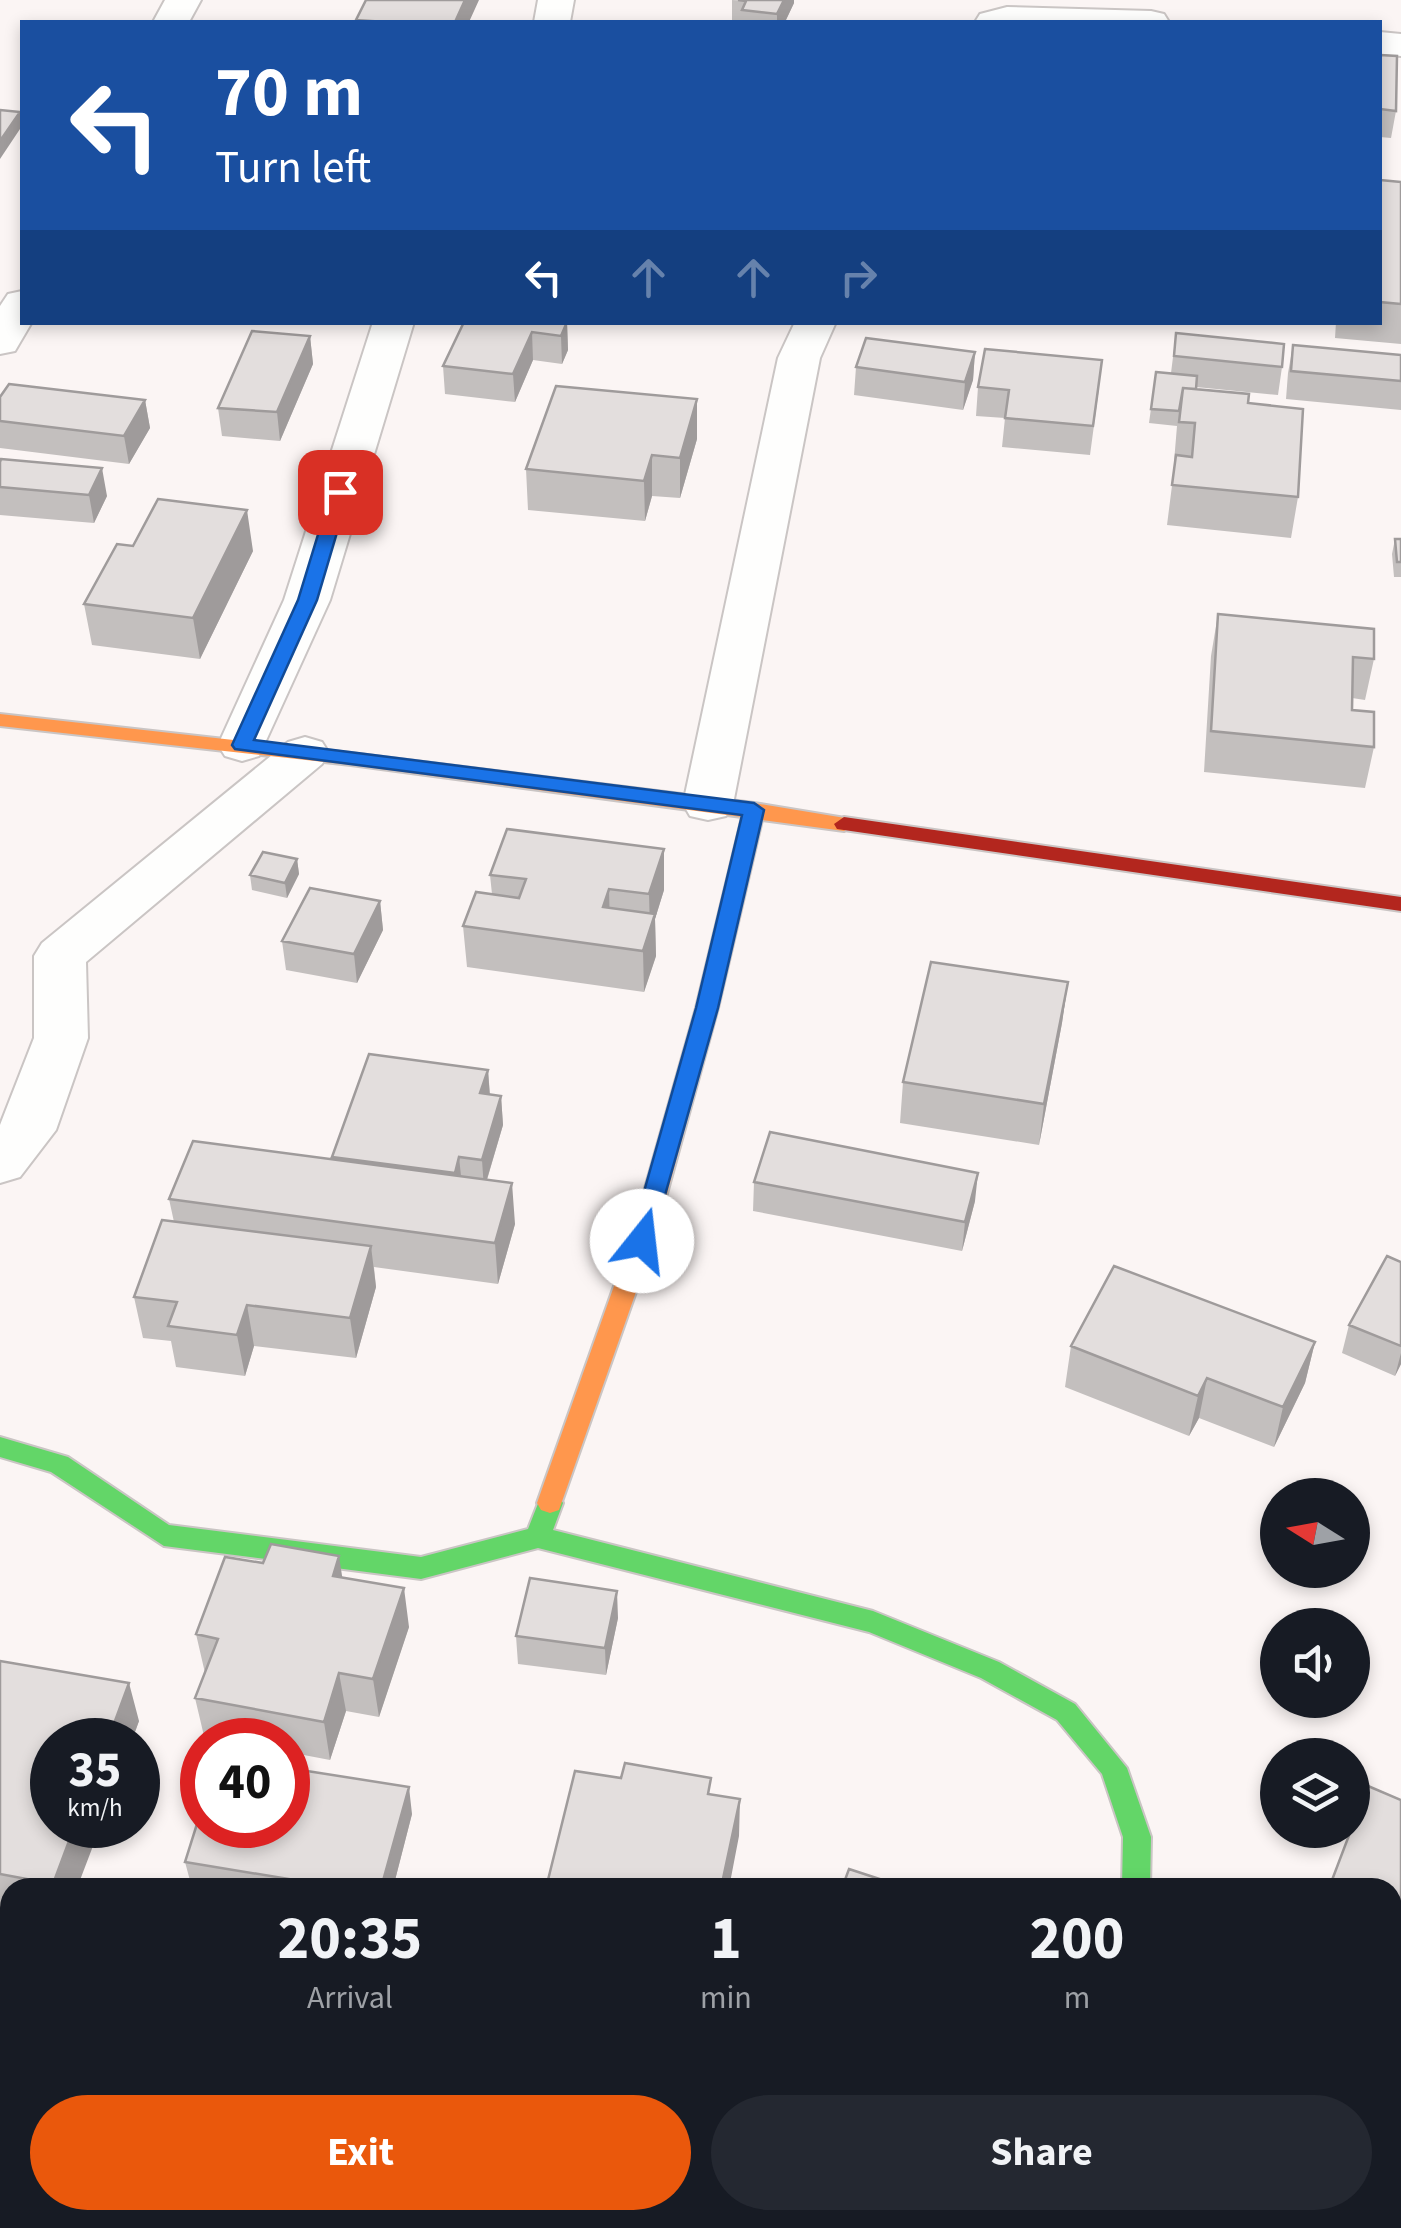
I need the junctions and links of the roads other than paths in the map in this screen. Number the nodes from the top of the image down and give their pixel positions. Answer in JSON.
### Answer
{"nodes":[{"id":1,"x":1000,"y":20,"type":"edge"},
{"id":2,"x":1126,"y":20,"type":"edge"},
{"id":3,"x":20,"y":306,"type":"edge"},
{"id":4,"x":393,"y":325,"type":"edge"},
{"id":5,"x":815,"y":325,"type":"edge"},
{"id":6,"x":0,"y":342,"type":"edge"},
{"id":7,"x":0,"y":720,"type":"edge"},
{"id":8,"x":242,"y":745,"type":"junction"},
{"id":9,"x":305,"y":753,"type":"junction"},
{"id":10,"x":708,"y":804,"type":"junction"},
{"id":11,"x":754,"y":810,"type":"junction"},
{"id":12,"x":1401,"y":904,"type":"edge"},
{"id":13,"x":0,"y":1162,"type":"edge"},
{"id":14,"x":0,"y":1447,"type":"edge"},
{"id":15,"x":538,"y":1537,"type":"junction"},
{"id":16,"x":1136,"y":1878,"type":"edge"}],
"edges":[{"from":1,"to":2,"type":"street"},
{"from":3,"to":6,"type":"street"},
{"from":4,"to":8,"type":"street"},
{"from":5,"to":10,"type":"street"},
{"from":7,"to":8,"type":"street"},
{"from":8,"to":9,"type":"street"},
{"from":9,"to":10,"type":"street"},
{"from":9,"to":13,"type":"street"},
{"from":10,"to":11,"type":"street"},
{"from":11,"to":12,"type":"street"},
{"from":11,"to":15,"type":"street"},
{"from":14,"to":15,"type":"street"},
{"from":15,"to":16,"type":"street"}]}
